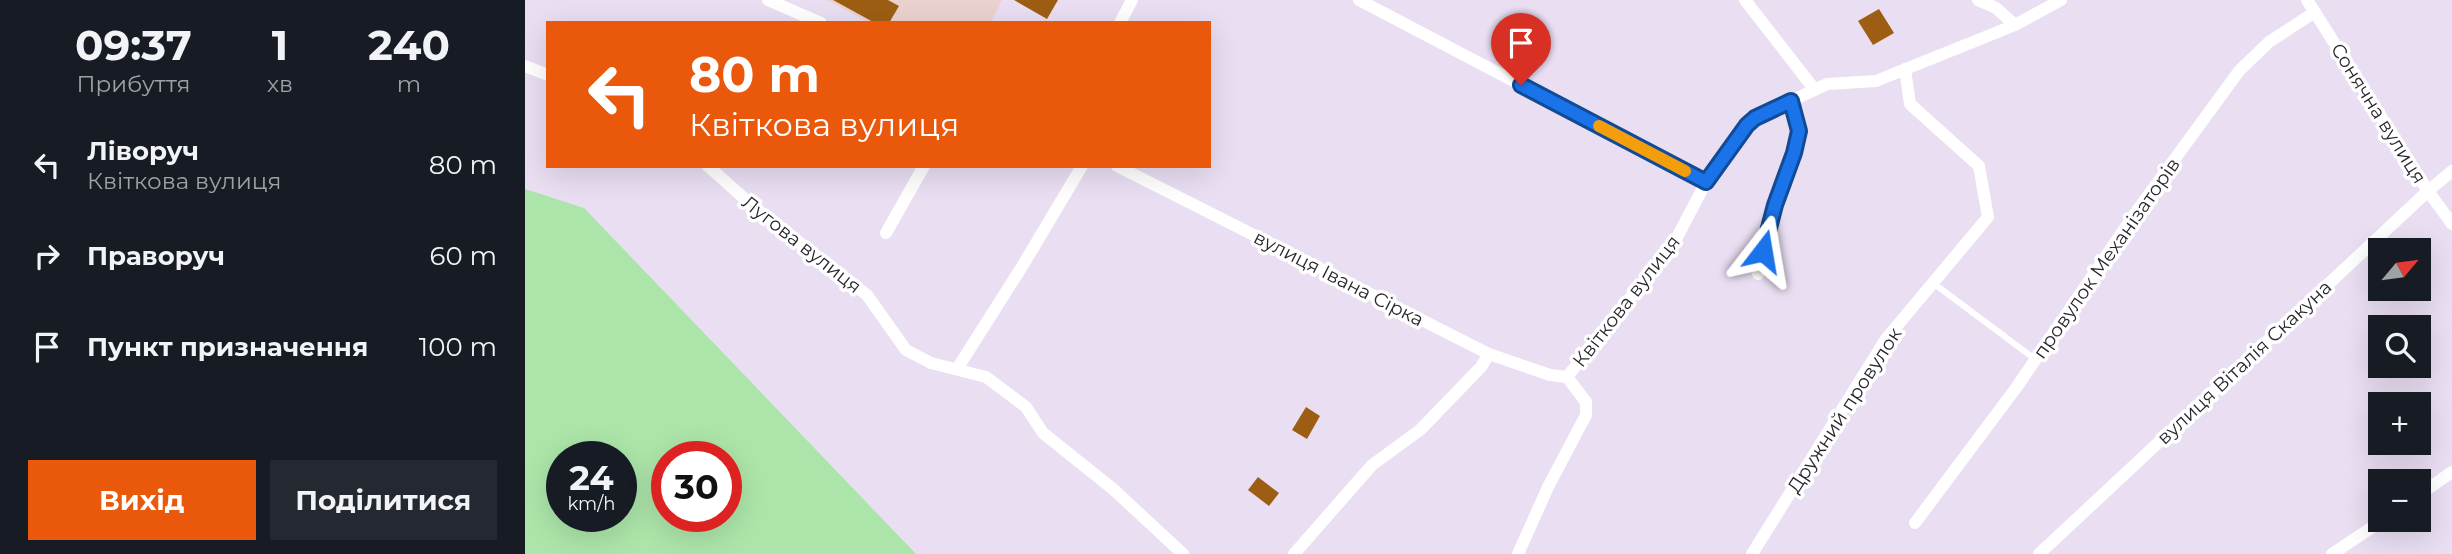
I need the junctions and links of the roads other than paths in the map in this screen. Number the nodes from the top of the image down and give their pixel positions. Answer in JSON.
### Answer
{"nodes":[{"id":1,"x":768,"y":0,"type":"edge"},
{"id":2,"x":1132,"y":0,"type":"edge"},
{"id":3,"x":1359,"y":0,"type":"edge"},
{"id":4,"x":1745,"y":0,"type":"edge"},
{"id":5,"x":1978,"y":0,"type":"edge"},
{"id":6,"x":2061,"y":0,"type":"edge"},
{"id":7,"x":2307,"y":0,"type":"edge"},
{"id":8,"x":2315,"y":12,"type":"junction"},
{"id":9,"x":816,"y":21,"type":"edge"},
{"id":10,"x":1121,"y":21,"type":"edge"},
{"id":11,"x":2015,"y":24,"type":"junction"},
{"id":12,"x":525,"y":66,"type":"edge"},
{"id":13,"x":1905,"y":69,"type":"junction"},
{"id":14,"x":546,"y":74,"type":"edge"},
{"id":15,"x":1815,"y":90,"type":"junction"},
{"id":16,"x":1791,"y":101,"type":"junction"},
{"id":17,"x":710,"y":168,"type":"edge"},
{"id":18,"x":923,"y":168,"type":"edge"},
{"id":19,"x":1081,"y":168,"type":"edge"},
{"id":20,"x":1121,"y":168,"type":"edge"},
{"id":21,"x":2452,"y":171,"type":"edge"},
{"id":22,"x":1706,"y":182,"type":"junction"},
{"id":23,"x":2428,"y":191,"type":"junction"},
{"id":24,"x":2452,"y":224,"type":"edge"},
{"id":25,"x":886,"y":233,"type":"dead end"},
{"id":26,"x":1758,"y":274,"type":"dead end"},
{"id":27,"x":1933,"y":283,"type":"junction"},
{"id":28,"x":1489,"y":354,"type":"junction"},
{"id":29,"x":2035,"y":359,"type":"junction"},
{"id":30,"x":957,"y":369,"type":"junction"},
{"id":31,"x":1567,"y":377,"type":"junction"},
{"id":32,"x":2452,"y":472,"type":"edge"},
{"id":33,"x":2431,"y":487,"type":"edge"},
{"id":34,"x":1915,"y":523,"type":"dead end"},
{"id":35,"x":2368,"y":530,"type":"edge"},
{"id":36,"x":1302,"y":552,"type":"edge"},
{"id":37,"x":1182,"y":554,"type":"edge"},
{"id":38,"x":1518,"y":554,"type":"edge"},
{"id":39,"x":1752,"y":554,"type":"edge"},
{"id":40,"x":2039,"y":554,"type":"edge"},
{"id":41,"x":2333,"y":554,"type":"edge"}],
"edges":[{"from":1,"to":9,"type":"street"},
{"from":2,"to":10,"type":"street"},
{"from":3,"to":22,"type":"street"},
{"from":4,"to":15,"type":"street"},
{"from":5,"to":11,"type":"street"},
{"from":6,"to":11,"type":"street","name":"Квіткова вулиця"},
{"from":7,"to":8,"type":"street","name":"Сонячна вулиця"},
{"from":8,"to":23,"type":"street","name":"Сонячна вулиця"},
{"from":8,"to":29,"type":"street","name":"провулок Механізаторів"},
{"from":11,"to":13,"type":"street","name":"Квіткова вулиця"},
{"from":12,"to":14,"type":"street"},
{"from":13,"to":15,"type":"street","name":"Квіткова вулиця"},
{"from":13,"to":27,"type":"street","name":"Дружний провулок"},
{"from":15,"to":16,"type":"street","name":"Квіткова вулиця"},
{"from":16,"to":22,"type":"street","name":"Квіткова вулиця"},
{"from":16,"to":26,"type":"street"},
{"from":17,"to":30,"type":"street","name":"Лугова вулиця"},
{"from":18,"to":25,"type":"street"},
{"from":19,"to":30,"type":"street"},
{"from":20,"to":28,"type":"street","name":"вулиця Івана Сірка"},
{"from":21,"to":23,"type":"street","name":"вулиця Віталія Скакуна"},
{"from":22,"to":31,"type":"street","name":"Квіткова вулиця"},
{"from":23,"to":24,"type":"street","name":"Сонячна вулиця"},
{"from":23,"to":40,"type":"street","name":"вулиця Віталія Скакуна"},
{"from":27,"to":29,"type":"lane"},
{"from":27,"to":39,"type":"street","name":"Дружний провулок"},
{"from":28,"to":31,"type":"street","name":"вулиця Івана Сірка"},
{"from":28,"to":36,"type":"street"},
{"from":29,"to":34,"type":"street","name":"провулок Механізаторів"},
{"from":30,"to":37,"type":"street","name":"Лугова вулиця"},
{"from":31,"to":38,"type":"street"},
{"from":32,"to":33,"type":"street"},
{"from":35,"to":41,"type":"street"}]}
